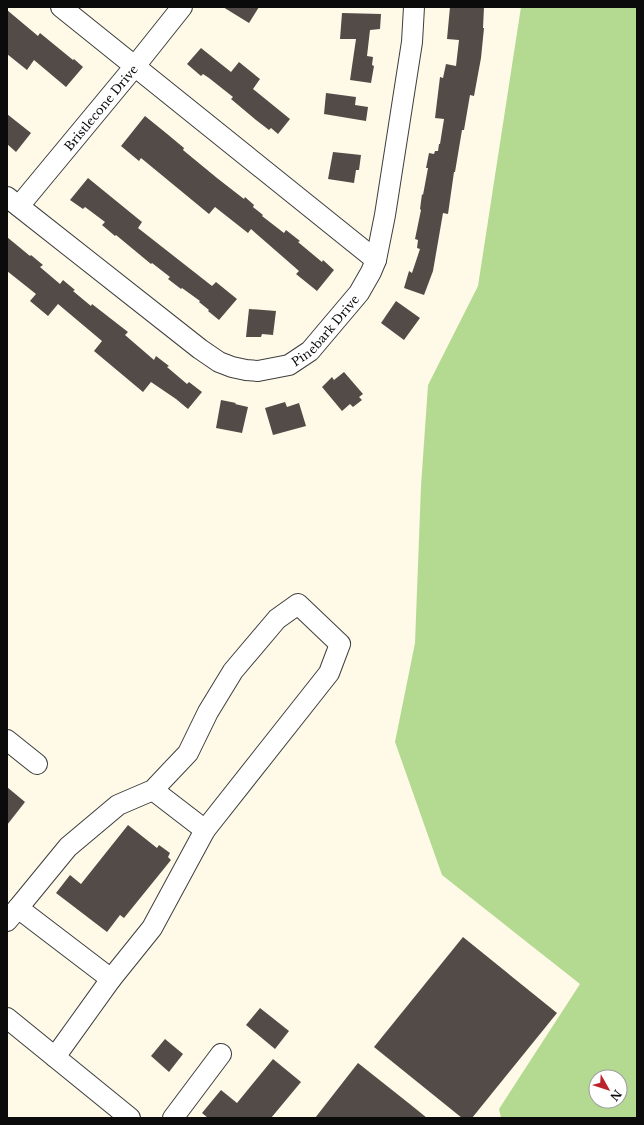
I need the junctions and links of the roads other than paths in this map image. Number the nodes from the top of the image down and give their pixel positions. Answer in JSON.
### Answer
{"nodes":[{"id":1,"x":61,"y":7,"type":"edge"},
{"id":2,"x":182,"y":7,"type":"edge"},
{"id":3,"x":414,"y":7,"type":"edge"},
{"id":4,"x":135,"y":66,"type":"junction"},
{"id":5,"x":13,"y":202,"type":"edge"},
{"id":6,"x":376,"y":260,"type":"junction"},
{"id":7,"x":7,"y":740,"type":"edge"},
{"id":8,"x":37,"y":764,"type":"dead end"},
{"id":9,"x":153,"y":790,"type":"junction"},
{"id":10,"x":204,"y":830,"type":"junction"},
{"id":11,"x":12,"y":915,"type":"edge"},
{"id":12,"x":111,"y":979,"type":"junction"},
{"id":13,"x":7,"y":1018,"type":"edge"},
{"id":14,"x":221,"y":1054,"type":"dead end"},
{"id":15,"x":55,"y":1057,"type":"junction"},
{"id":16,"x":130,"y":1118,"type":"edge"},
{"id":17,"x":173,"y":1118,"type":"edge"}],
"edges":[{"from":1,"to":4,"type":"street"},
{"from":2,"to":4,"type":"street","name":"Bristlecone Drive"},
{"from":3,"to":6,"type":"street","name":"Pinebark Drive"},
{"from":4,"to":5,"type":"street","name":"Bristlecone Drive"},
{"from":4,"to":6,"type":"street"},
{"from":5,"to":6,"type":"street","name":"Pinebark Drive"},
{"from":7,"to":8,"type":"street"},
{"from":9,"to":10,"type":"street"},
{"from":9,"to":10,"type":"street"},
{"from":9,"to":11,"type":"street"},
{"from":10,"to":12,"type":"street"},
{"from":11,"to":12,"type":"street"},
{"from":12,"to":15,"type":"street"},
{"from":13,"to":15,"type":"street"},
{"from":14,"to":17,"type":"street"},
{"from":15,"to":16,"type":"street"}]}
